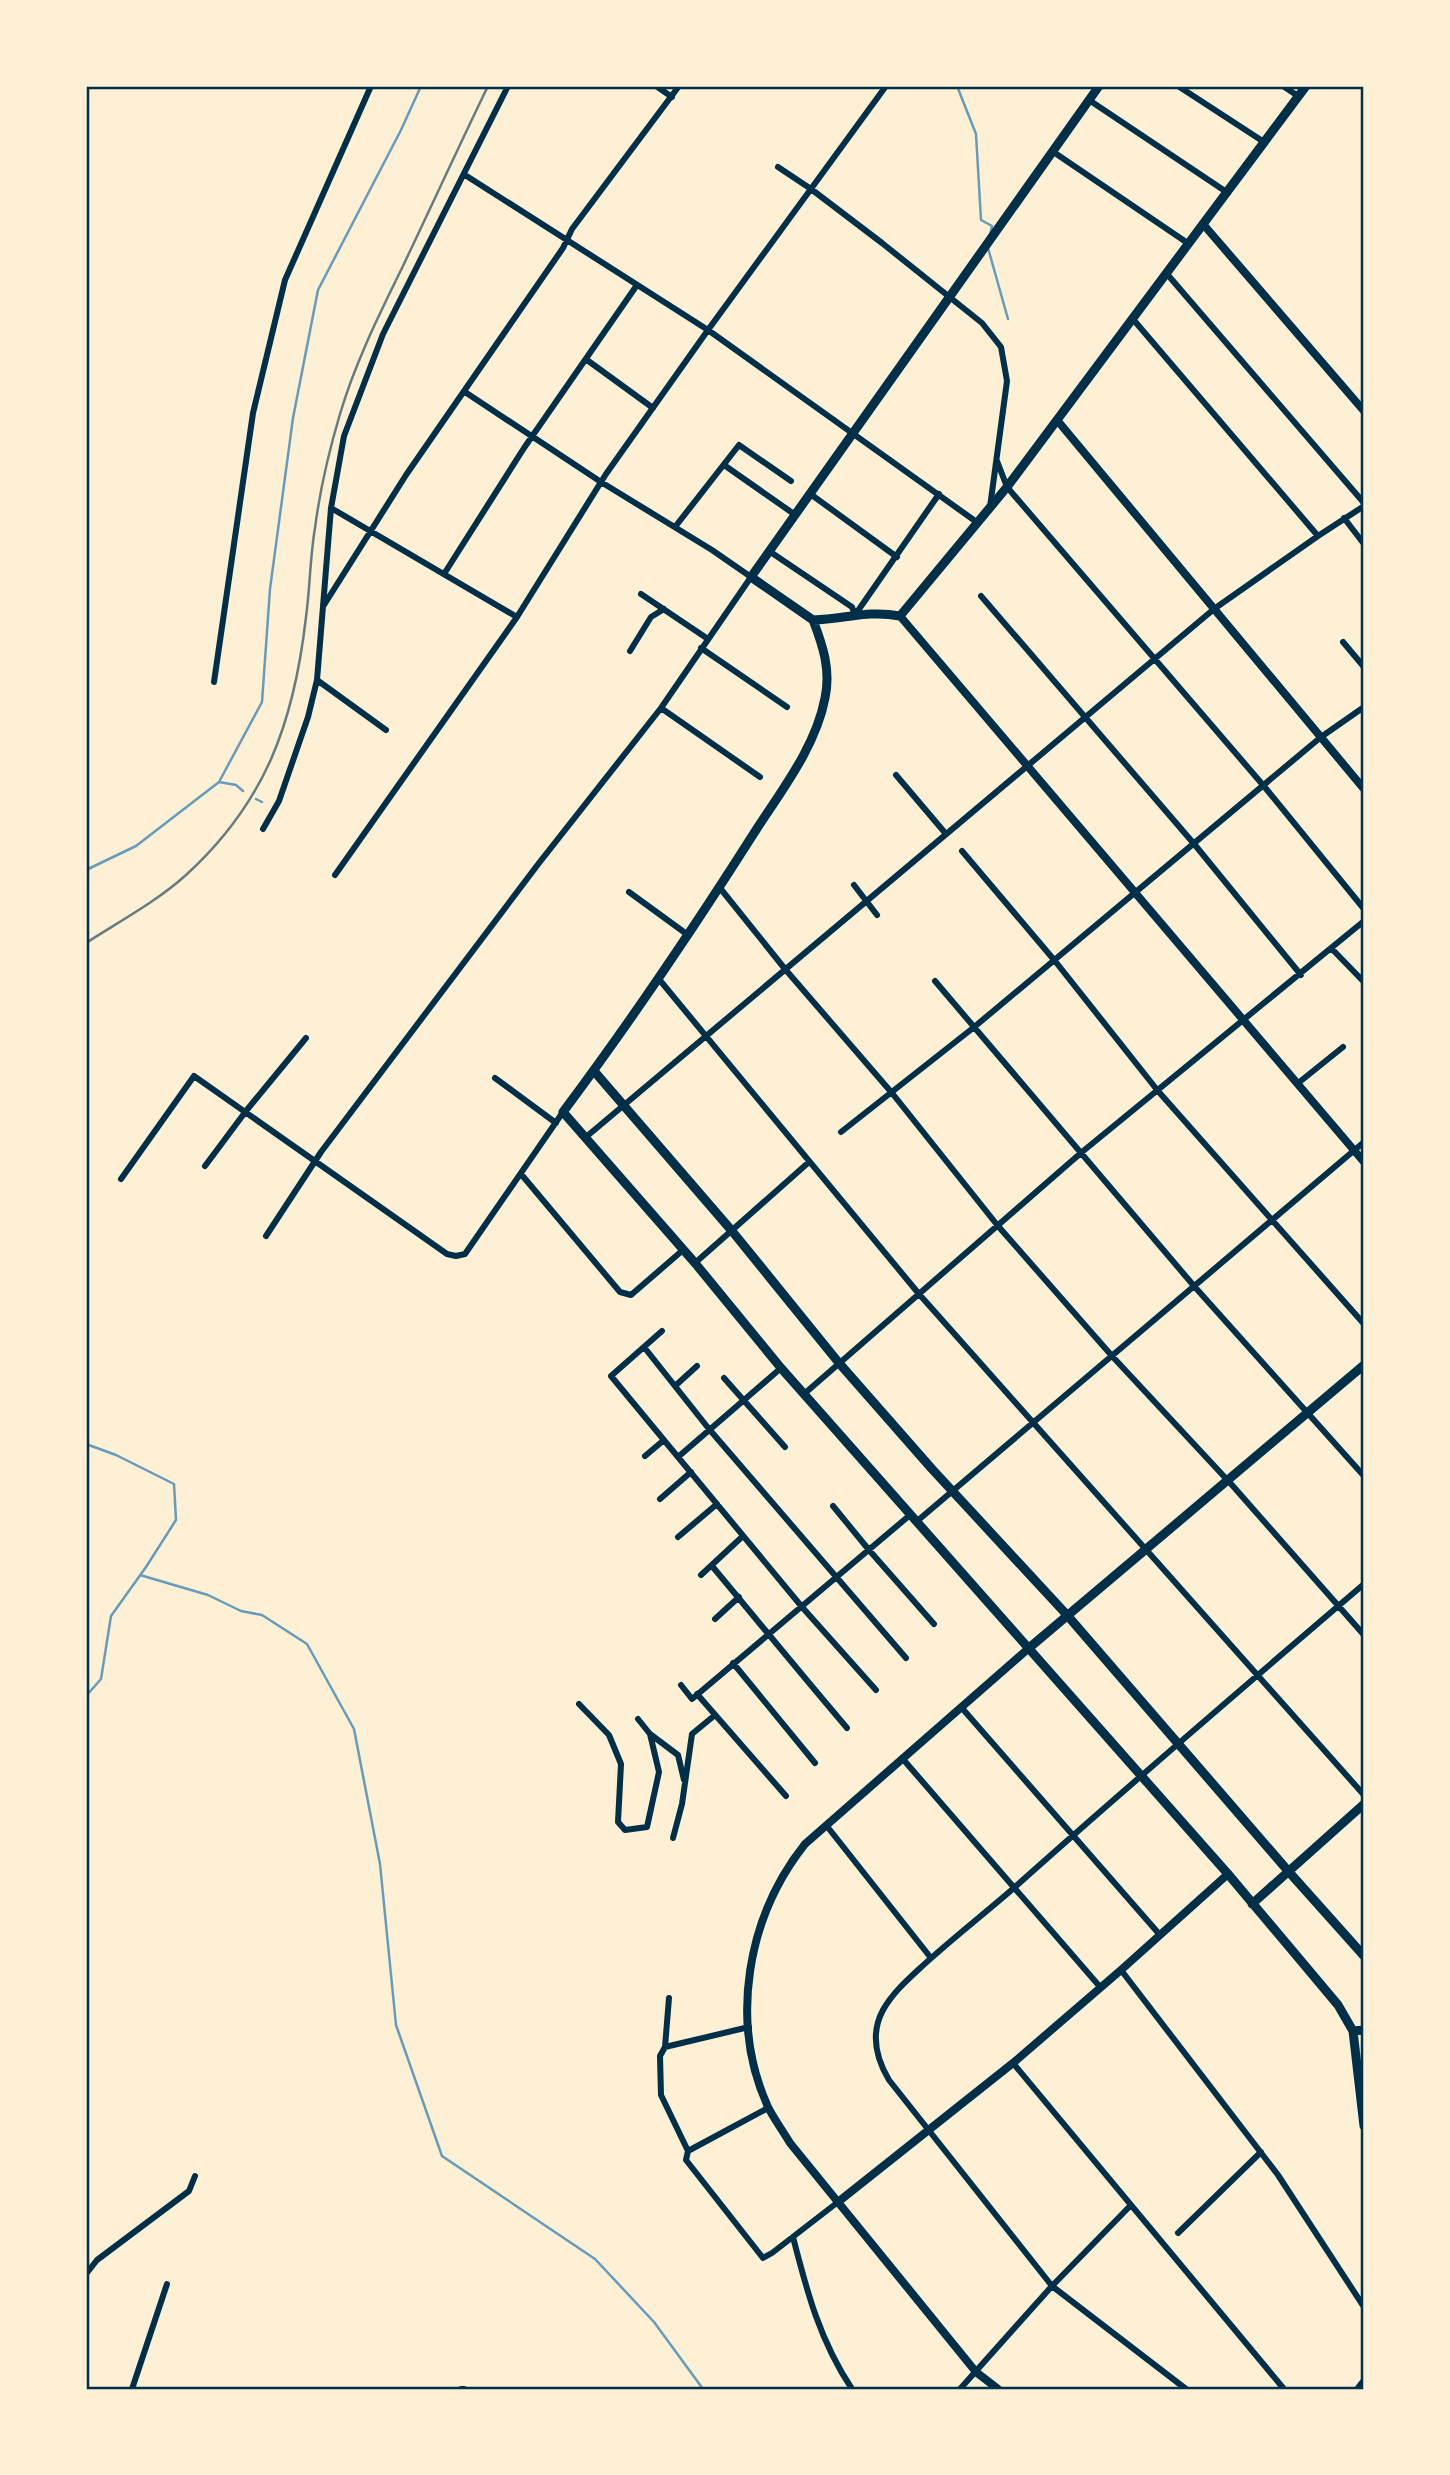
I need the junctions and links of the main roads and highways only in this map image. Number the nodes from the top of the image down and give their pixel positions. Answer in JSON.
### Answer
{"nodes":[{"id":1,"x":1099,"y":86,"type":"edge"},
{"id":2,"x":1306,"y":86,"type":"edge"},
{"id":3,"x":813,"y":620,"type":"junction"},
{"id":4,"x":594,"y":1071,"type":"junction"},
{"id":5,"x":1364,"y":1365,"type":"edge"},
{"id":6,"x":1067,"y":1615,"type":"junction"},
{"id":7,"x":1029,"y":1648,"type":"junction"},
{"id":8,"x":1364,"y":1804,"type":"edge"},
{"id":9,"x":1289,"y":1872,"type":"junction"},
{"id":10,"x":1252,"y":1904,"type":"junction"},
{"id":11,"x":1364,"y":1956,"type":"edge"},
{"id":12,"x":1361,"y":2031,"type":"edge"},
{"id":13,"x":1364,"y":2126,"type":"edge"}],
"edges":[{"from":1,"to":3,"type":"main road"},
{"from":2,"to":3,"type":"main road"},
{"from":3,"to":4,"type":"main road"},
{"from":4,"to":6,"type":"main road"},
{"from":4,"to":7,"type":"main road"},
{"from":5,"to":6,"type":"main road"},
{"from":6,"to":7,"type":"main road"},
{"from":6,"to":9,"type":"main road"},
{"from":7,"to":10,"type":"main road"},
{"from":8,"to":9,"type":"main road"},
{"from":9,"to":10,"type":"main road"},
{"from":9,"to":11,"type":"main road"},
{"from":10,"to":12,"type":"main road"},
{"from":12,"to":13,"type":"main road"}]}
